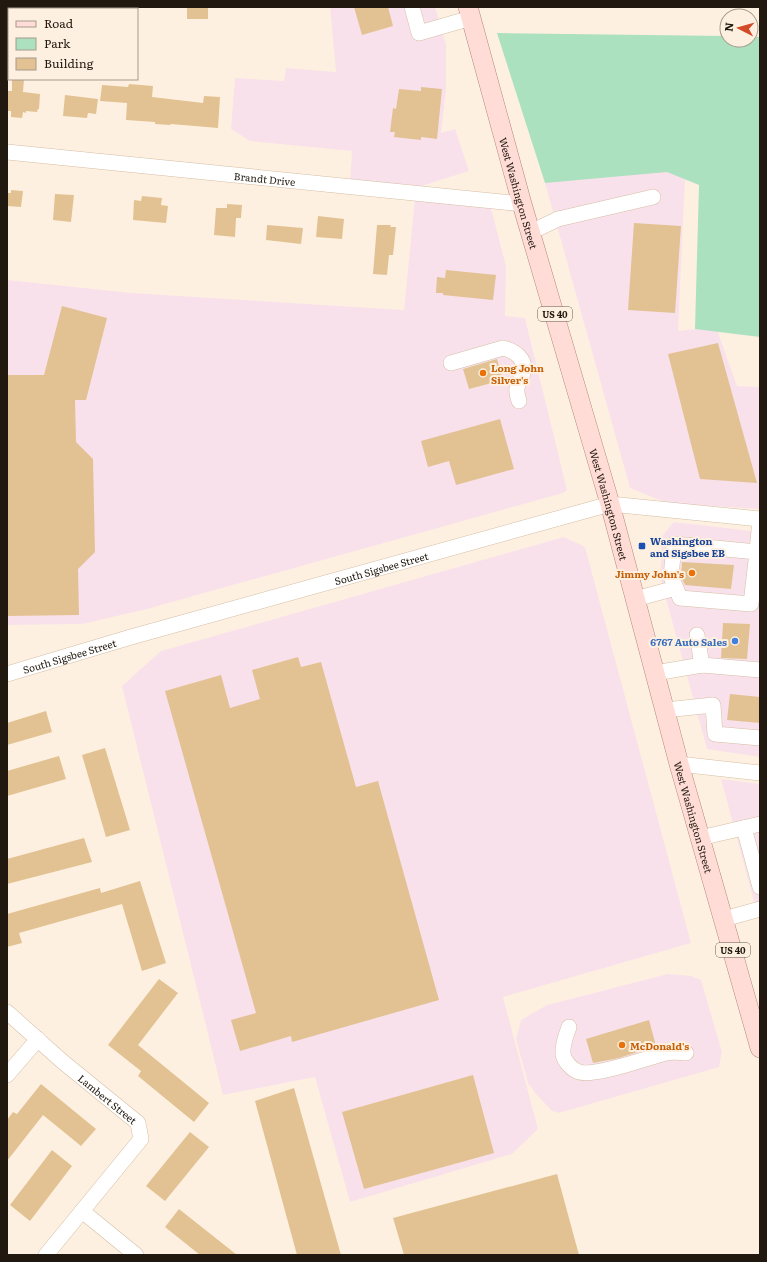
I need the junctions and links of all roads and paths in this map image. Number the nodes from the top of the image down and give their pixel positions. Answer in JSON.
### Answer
{"nodes":[{"id":1,"x":412,"y":7,"type":"edge"},
{"id":2,"x":470,"y":12,"type":"edge"},
{"id":3,"x":7,"y":152,"type":"edge"},
{"id":4,"x":652,"y":197,"type":"dead end"},
{"id":5,"x":522,"y":204,"type":"junction"},
{"id":6,"x":530,"y":232,"type":"junction"},
{"id":7,"x":451,"y":363,"type":"dead end"},
{"id":8,"x":519,"y":401,"type":"dead end"},
{"id":9,"x":610,"y":504,"type":"junction"},
{"id":10,"x":760,"y":519,"type":"edge"},
{"id":11,"x":757,"y":552,"type":"junction"},
{"id":12,"x":676,"y":588,"type":"junction"},
{"id":13,"x":635,"y":599,"type":"junction"},
{"id":14,"x":697,"y":634,"type":"dead end"},
{"id":15,"x":702,"y":665,"type":"junction"},
{"id":16,"x":760,"y":670,"type":"edge"},
{"id":17,"x":655,"y":673,"type":"junction"},
{"id":18,"x":7,"y":674,"type":"edge"},
{"id":19,"x":665,"y":710,"type":"junction"},
{"id":20,"x":760,"y":738,"type":"edge"},
{"id":21,"x":679,"y":764,"type":"junction"},
{"id":22,"x":760,"y":773,"type":"edge"},
{"id":23,"x":760,"y":824,"type":"edge"},
{"id":24,"x":744,"y":828,"type":"junction"},
{"id":25,"x":700,"y":838,"type":"junction"},
{"id":26,"x":760,"y":887,"type":"edge"},
{"id":27,"x":760,"y":908,"type":"edge"},
{"id":28,"x":724,"y":919,"type":"junction"},
{"id":29,"x":7,"y":1012,"type":"edge"},
{"id":30,"x":569,"y":1027,"type":"dead end"},
{"id":31,"x":38,"y":1039,"type":"junction"},
{"id":32,"x":760,"y":1048,"type":"edge"},
{"id":33,"x":686,"y":1053,"type":"dead end"},
{"id":34,"x":7,"y":1075,"type":"edge"},
{"id":35,"x":82,"y":1211,"type":"junction"},
{"id":36,"x":46,"y":1255,"type":"edge"},
{"id":37,"x":136,"y":1255,"type":"edge"}],
"edges":[{"from":1,"to":2,"type":"street"},
{"from":2,"to":5,"type":"main road","name":"West Washington Street","number":"US 40"},
{"from":3,"to":5,"type":"street","name":"Brandt Drive"},
{"from":4,"to":6,"type":"street"},
{"from":5,"to":6,"type":"main road","name":"West Washington Street","number":"US 40"},
{"from":6,"to":9,"type":"main road","name":"West Washington Street","number":"US 40"},
{"from":7,"to":8,"type":"street"},
{"from":9,"to":10,"type":"street","name":"South Sigsbee Street"},
{"from":9,"to":13,"type":"main road","name":"West Washington Street","number":"US 40"},
{"from":9,"to":18,"type":"street","name":"South Sigsbee Street"},
{"from":10,"to":11,"type":"street"},
{"from":11,"to":12,"type":"street"},
{"from":11,"to":12,"type":"street"},
{"from":12,"to":13,"type":"street"},
{"from":13,"to":17,"type":"main road","name":"West Washington Street","number":"US 40"},
{"from":14,"to":15,"type":"street"},
{"from":15,"to":16,"type":"street"},
{"from":15,"to":17,"type":"street"},
{"from":17,"to":19,"type":"main road","name":"West Washington Street","number":"US 40"},
{"from":19,"to":20,"type":"street"},
{"from":19,"to":21,"type":"main road","name":"West Washington Street","number":"US 40"},
{"from":21,"to":22,"type":"street"},
{"from":21,"to":25,"type":"main road","name":"West Washington Street","number":"US 40"},
{"from":23,"to":24,"type":"street"},
{"from":24,"to":25,"type":"street"},
{"from":24,"to":26,"type":"street"},
{"from":25,"to":28,"type":"main road","name":"West Washington Street","number":"US 40"},
{"from":27,"to":28,"type":"street"},
{"from":28,"to":32,"type":"main road","name":"West Washington Street","number":"US 40"},
{"from":29,"to":31,"type":"street","name":"Lambert Street"},
{"from":30,"to":33,"type":"street"},
{"from":31,"to":34,"type":"street"},
{"from":31,"to":35,"type":"street","name":"Lambert Street"},
{"from":35,"to":36,"type":"street","name":"Lambert Street"},
{"from":35,"to":37,"type":"street"}]}
